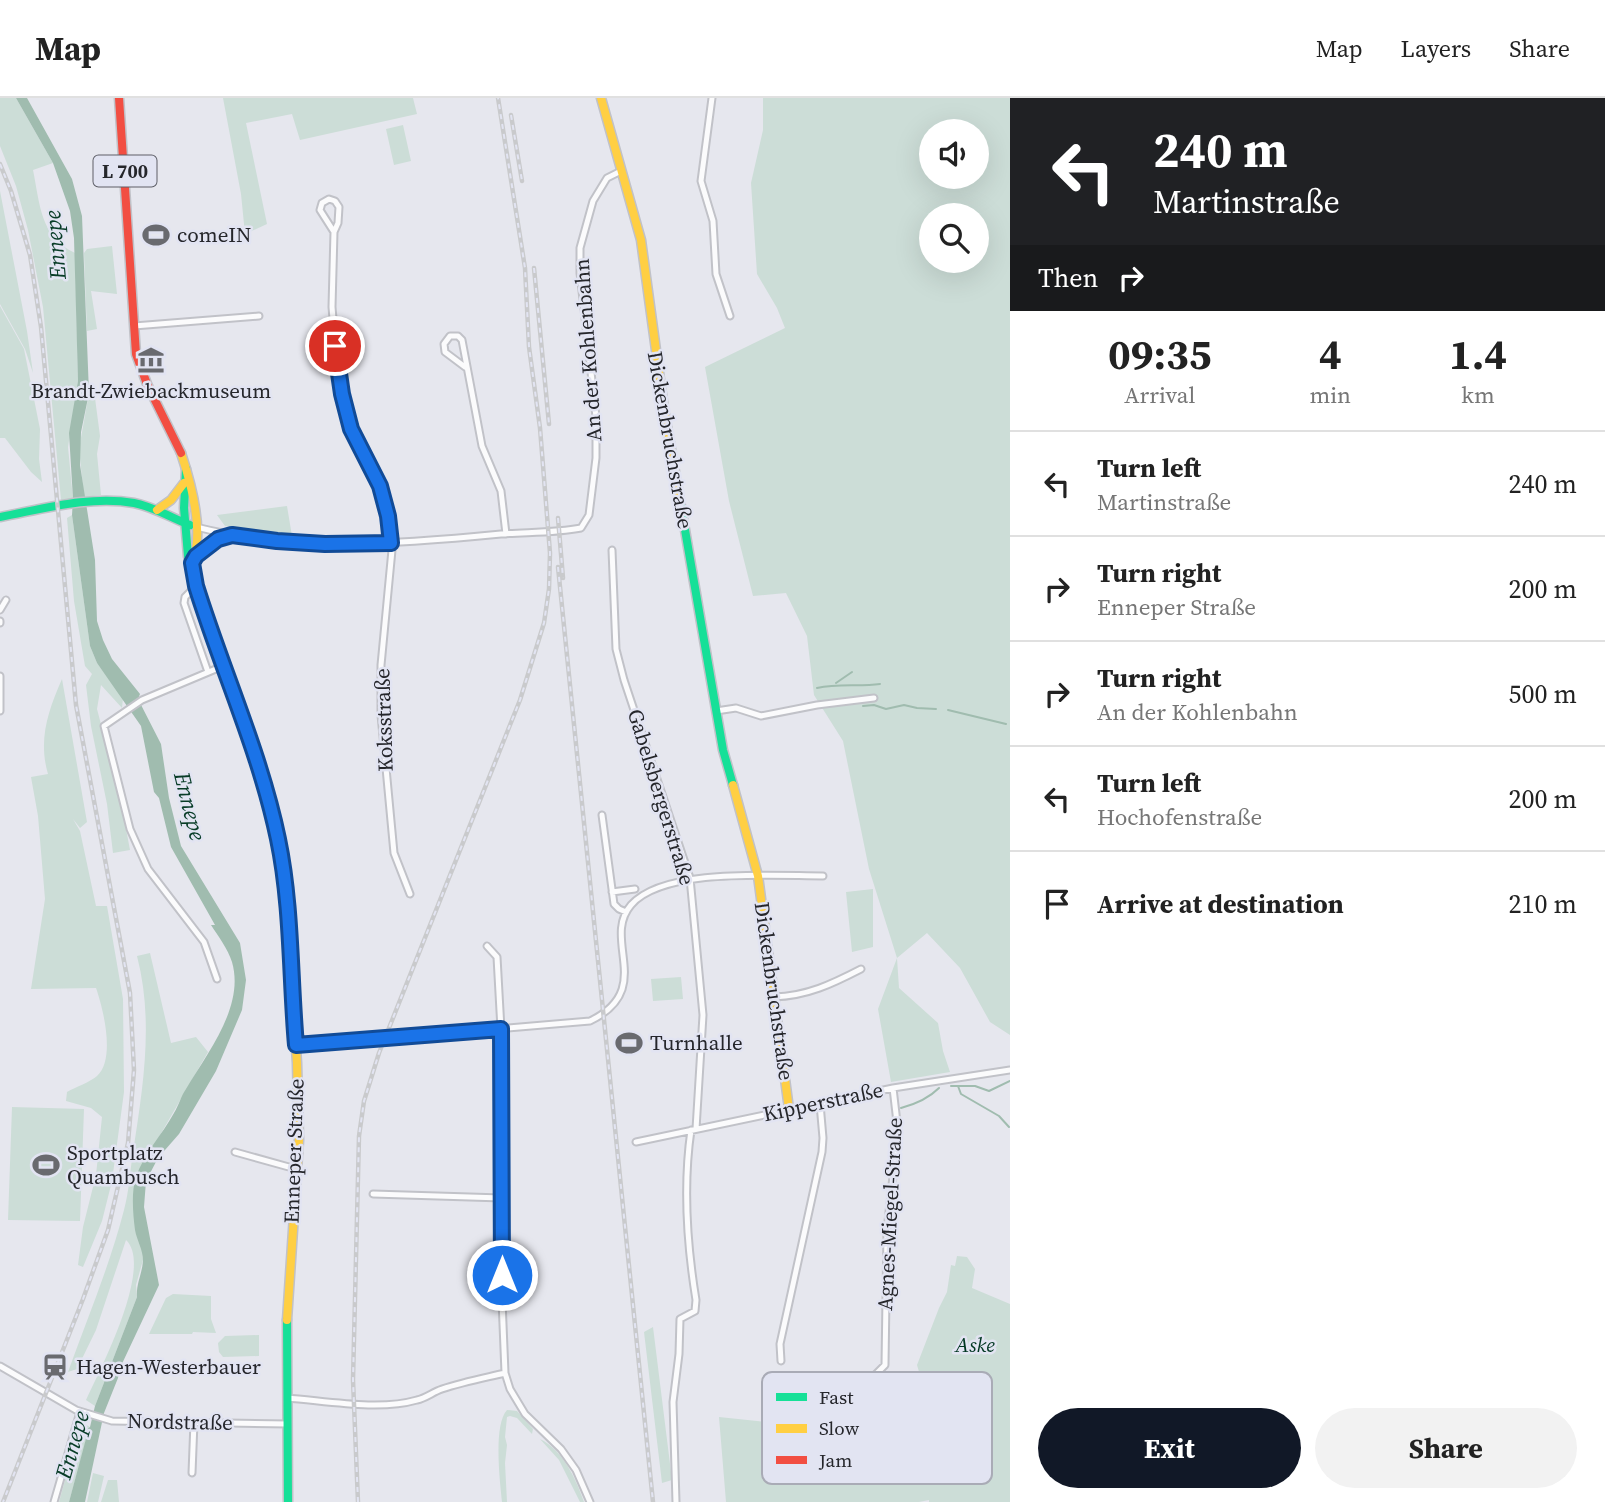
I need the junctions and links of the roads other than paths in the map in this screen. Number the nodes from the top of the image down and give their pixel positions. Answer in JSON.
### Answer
{"nodes":[{"id":1,"x":119,"y":98,"type":"edge"},
{"id":2,"x":601,"y":98,"type":"edge"},
{"id":3,"x":712,"y":98,"type":"edge"},
{"id":4,"x":622,"y":170,"type":"junction"},
{"id":5,"x":334,"y":232,"type":"junction"},
{"id":6,"x":259,"y":316,"type":"dead end"},
{"id":7,"x":730,"y":316,"type":"dead end"},
{"id":8,"x":134,"y":326,"type":"junction"},
{"id":9,"x":465,"y":367,"type":"junction"},
{"id":10,"x":186,"y":469,"type":"junction"},
{"id":11,"x":184,"y":483,"type":"junction"},
{"id":12,"x":158,"y":510,"type":"junction"},
{"id":13,"x":0,"y":517,"type":"edge"},
{"id":14,"x":185,"y":523,"type":"junction"},
{"id":15,"x":196,"y":527,"type":"junction"},
{"id":16,"x":506,"y":534,"type":"junction"},
{"id":17,"x":232,"y":535,"type":"junction"},
{"id":18,"x":391,"y":543,"type":"junction"},
{"id":19,"x":612,"y":550,"type":"dead end"},
{"id":20,"x":194,"y":560,"type":"junction"},
{"id":21,"x":196,"y":586,"type":"junction"},
{"id":22,"x":6,"y":600,"type":"dead end"},
{"id":23,"x":0,"y":610,"type":"edge"},
{"id":24,"x":223,"y":666,"type":"junction"},
{"id":25,"x":208,"y":672,"type":"junction"},
{"id":26,"x":0,"y":676,"type":"edge"},
{"id":27,"x":874,"y":698,"type":"dead end"},
{"id":28,"x":0,"y":711,"type":"edge"},
{"id":29,"x":716,"y":711,"type":"junction"},
{"id":30,"x":602,"y":815,"type":"dead end"},
{"id":31,"x":758,"y":876,"type":"junction"},
{"id":32,"x":822,"y":876,"type":"dead end"},
{"id":33,"x":690,"y":878,"type":"junction"},
{"id":34,"x":635,"y":889,"type":"dead end"},
{"id":35,"x":612,"y":892,"type":"junction"},
{"id":36,"x":410,"y":894,"type":"dead end"},
{"id":37,"x":626,"y":912,"type":"junction"},
{"id":38,"x":487,"y":946,"type":"dead end"},
{"id":39,"x":861,"y":969,"type":"dead end"},
{"id":40,"x":217,"y":979,"type":"dead end"},
{"id":41,"x":774,"y":997,"type":"junction"},
{"id":42,"x":501,"y":1029,"type":"junction"},
{"id":43,"x":296,"y":1045,"type":"junction"},
{"id":44,"x":1010,"y":1070,"type":"edge"},
{"id":45,"x":893,"y":1088,"type":"junction"},
{"id":46,"x":820,"y":1104,"type":"junction"},
{"id":47,"x":789,"y":1109,"type":"junction"},
{"id":48,"x":693,"y":1130,"type":"junction"},
{"id":49,"x":636,"y":1142,"type":"dead end"},
{"id":50,"x":235,"y":1152,"type":"dead end"},
{"id":51,"x":298,"y":1169,"type":"junction"},
{"id":52,"x":373,"y":1194,"type":"dead end"},
{"id":53,"x":502,"y":1198,"type":"junction"},
{"id":54,"x":781,"y":1361,"type":"dead end"},
{"id":55,"x":0,"y":1367,"type":"edge"},
{"id":56,"x":878,"y":1372,"type":"edge"},
{"id":57,"x":505,"y":1373,"type":"junction"},
{"id":58,"x":287,"y":1398,"type":"junction"},
{"id":59,"x":83,"y":1413,"type":"junction"},
{"id":60,"x":194,"y":1422,"type":"junction"},
{"id":61,"x":288,"y":1424,"type":"junction"},
{"id":62,"x":192,"y":1473,"type":"dead end"},
{"id":63,"x":54,"y":1502,"type":"edge"},
{"id":64,"x":288,"y":1502,"type":"edge"},
{"id":65,"x":590,"y":1502,"type":"edge"},
{"id":66,"x":676,"y":1502,"type":"edge"}],
"edges":[{"from":1,"to":8,"type":"main road","number":"L 700"},
{"from":2,"to":4,"type":"main road","name":"Dickenbruchstraße"},
{"from":3,"to":7,"type":"street"},
{"from":4,"to":16,"type":"street","name":"An der Kohlenbahn"},
{"from":4,"to":29,"type":"main road","name":"Dickenbruchstraße"},
{"from":5,"to":5,"type":"street","name":"Koksstraße"},
{"from":5,"to":18,"type":"street","name":"Koksstraße"},
{"from":6,"to":8,"type":"street"},
{"from":8,"to":10,"type":"main road","name":"Enneper Straße","number":"L 700"},
{"from":9,"to":9,"type":"street"},
{"from":9,"to":16,"type":"street"},
{"from":10,"to":11,"type":"main road","name":"Enneper Straße","number":"L 700"},
{"from":10,"to":15,"type":"main road","name":"Enneper Straße","number":"L 700"},
{"from":11,"to":12,"type":"main road"},
{"from":11,"to":14,"type":"main road","name":"Enneper Straße","number":"L 700"},
{"from":12,"to":13,"type":"main road"},
{"from":12,"to":14,"type":"main road"},
{"from":14,"to":15,"type":"main road"},
{"from":14,"to":20,"type":"main road","name":"Enneper Straße","number":"L 700"},
{"from":15,"to":17,"type":"street","name":"An der Kohlenbahn"},
{"from":15,"to":20,"type":"main road","name":"Enneper Straße","number":"L 700"},
{"from":16,"to":18,"type":"street","name":"An der Kohlenbahn"},
{"from":17,"to":18,"type":"street","name":"An der Kohlenbahn"},
{"from":17,"to":20,"type":"street"},
{"from":18,"to":36,"type":"street","name":"Koksstraße"},
{"from":19,"to":33,"type":"street","name":"Gabelsbergerstraße"},
{"from":20,"to":21,"type":"main road","name":"Enneper Straße","number":"L 700"},
{"from":21,"to":24,"type":"main road","name":"Enneper Straße","number":"L 700"},
{"from":21,"to":25,"type":"street"},
{"from":22,"to":23,"type":"street"},
{"from":24,"to":25,"type":"street"},
{"from":24,"to":43,"type":"main road","name":"Enneper Straße","number":"L 700"},
{"from":25,"to":40,"type":"street"},
{"from":26,"to":28,"type":"street"},
{"from":27,"to":29,"type":"street"},
{"from":29,"to":31,"type":"main road","name":"Dickenbruchstraße"},
{"from":30,"to":35,"type":"street"},
{"from":31,"to":32,"type":"street"},
{"from":31,"to":33,"type":"street"},
{"from":31,"to":41,"type":"main road","name":"Dickenbruchstraße"},
{"from":33,"to":37,"type":"street"},
{"from":33,"to":48,"type":"street","name":"Gabelsbergerstraße"},
{"from":34,"to":35,"type":"street"},
{"from":35,"to":37,"type":"street"},
{"from":37,"to":42,"type":"street"},
{"from":38,"to":42,"type":"street"},
{"from":39,"to":41,"type":"street"},
{"from":41,"to":47,"type":"main road","name":"Dickenbruchstraße"},
{"from":42,"to":43,"type":"street"},
{"from":42,"to":53,"type":"street"},
{"from":43,"to":51,"type":"main road","name":"Enneper Straße","number":"L 700"},
{"from":44,"to":45,"type":"street","name":"Kipperstraße"},
{"from":45,"to":46,"type":"street","name":"Kipperstraße"},
{"from":45,"to":56,"type":"street","name":"Agnes-Miegel-Straße"},
{"from":46,"to":47,"type":"street","name":"Kipperstraße"},
{"from":46,"to":54,"type":"street"},
{"from":47,"to":48,"type":"street","name":"Kipperstraße"},
{"from":48,"to":49,"type":"street","name":"Kipperstraße"},
{"from":48,"to":66,"type":"street","name":"Gabelsbergerstraße"},
{"from":50,"to":51,"type":"street"},
{"from":51,"to":58,"type":"main road","name":"Enneper Straße","number":"L 700"},
{"from":52,"to":53,"type":"street"},
{"from":53,"to":57,"type":"street"},
{"from":55,"to":59,"type":"street","name":"Nordstraße"},
{"from":57,"to":58,"type":"street"},
{"from":57,"to":65,"type":"street"},
{"from":58,"to":61,"type":"main road","name":"Enneper Straße","number":"L 700"},
{"from":59,"to":60,"type":"street","name":"Nordstraße"},
{"from":59,"to":63,"type":"street"},
{"from":60,"to":61,"type":"street","name":"Nordstraße"},
{"from":60,"to":62,"type":"street"},
{"from":61,"to":64,"type":"main road","name":"Enneper Straße","number":"L 700"}]}
